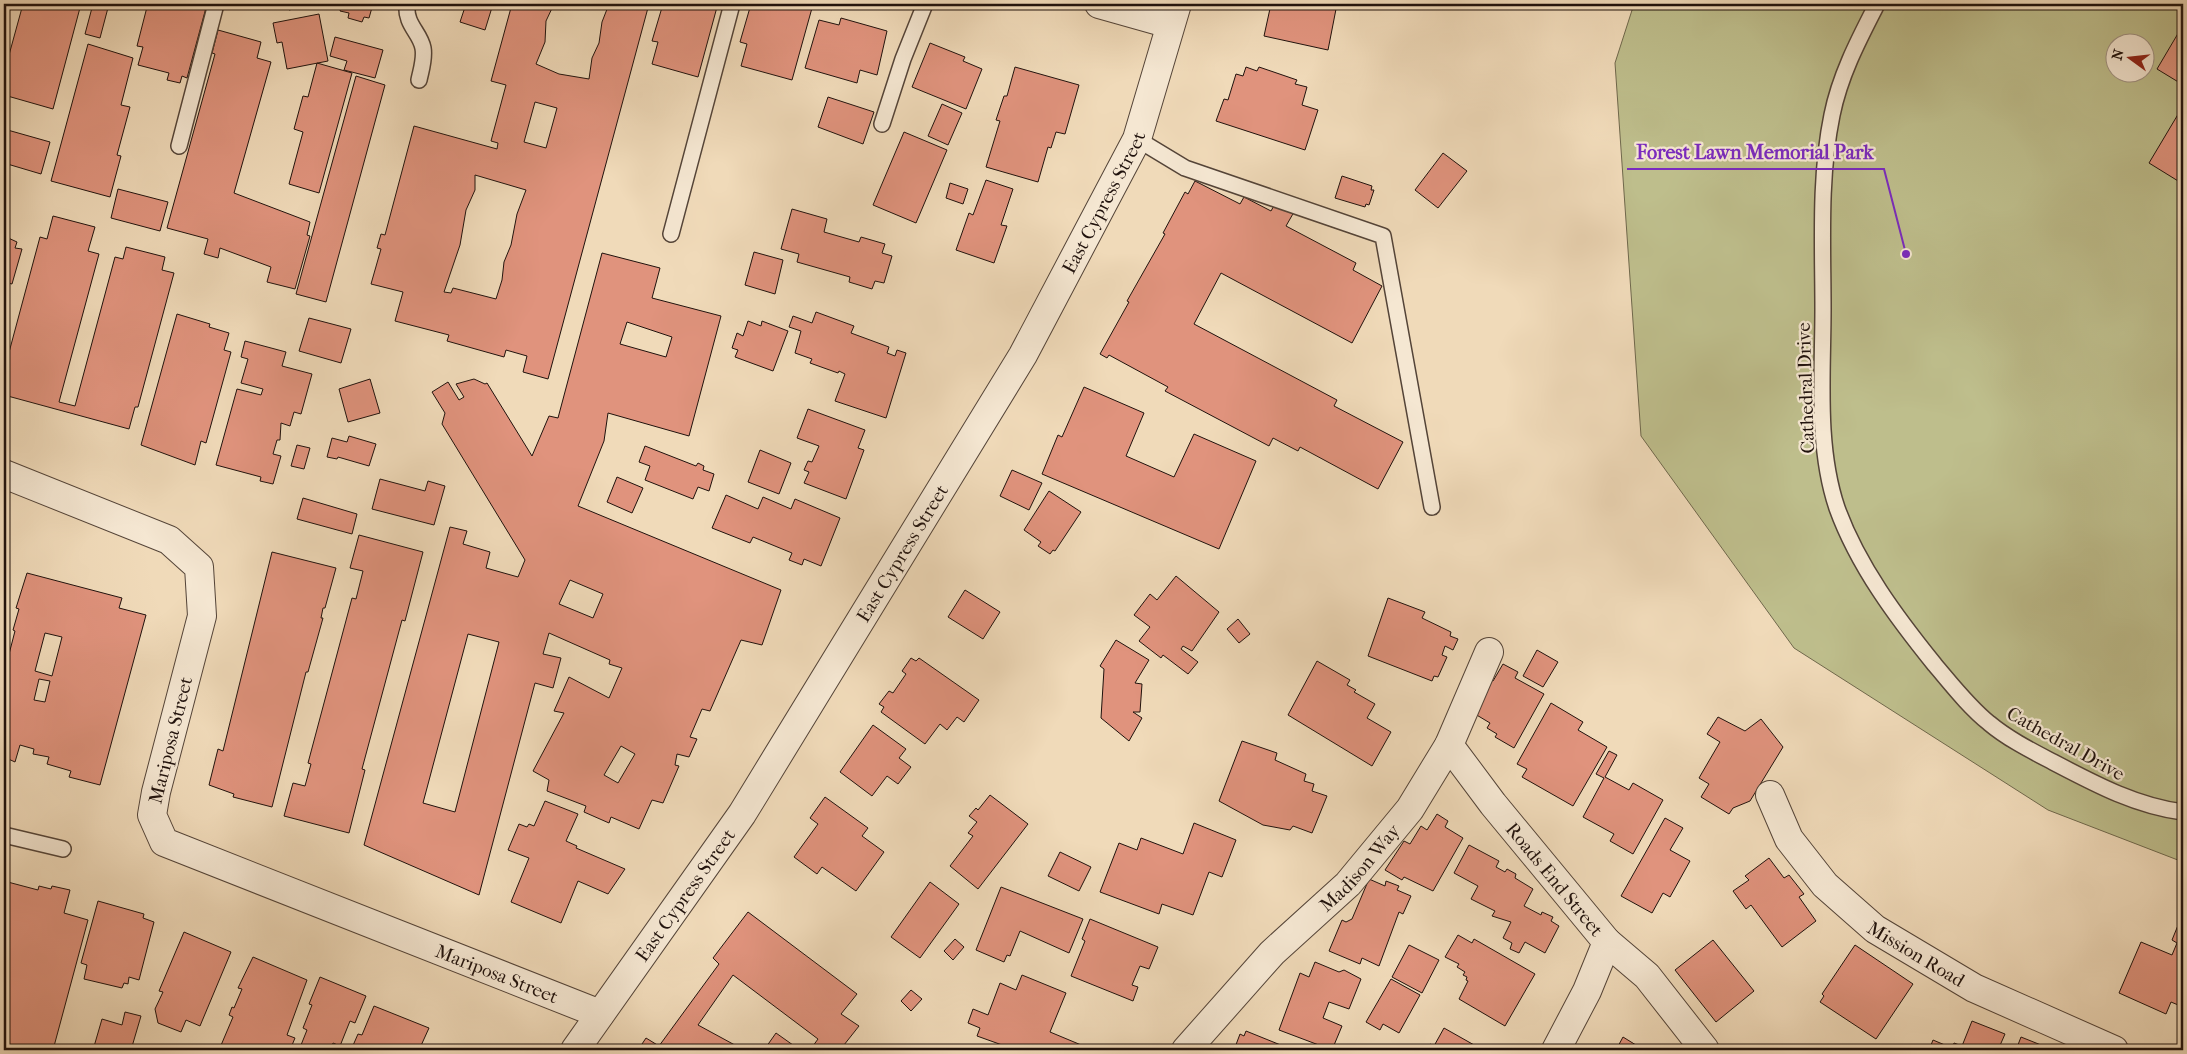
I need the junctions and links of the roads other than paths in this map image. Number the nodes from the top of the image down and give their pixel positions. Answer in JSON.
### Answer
{"nodes":[{"id":1,"x":216,"y":4,"type":"edge"},
{"id":2,"x":407,"y":4,"type":"edge"},
{"id":3,"x":732,"y":4,"type":"edge"},
{"id":4,"x":925,"y":4,"type":"edge"},
{"id":5,"x":1099,"y":4,"type":"edge"},
{"id":6,"x":1877,"y":4,"type":"edge"},
{"id":7,"x":1173,"y":14,"type":"edge"},
{"id":8,"x":419,"y":80,"type":"dead end"},
{"id":9,"x":882,"y":124,"type":"dead end"},
{"id":10,"x":1137,"y":139,"type":"junction"},
{"id":11,"x":178,"y":146,"type":"dead end"},
{"id":12,"x":671,"y":234,"type":"dead end"},
{"id":13,"x":4,"y":474,"type":"edge"},
{"id":14,"x":1432,"y":507,"type":"dead end"},
{"id":15,"x":1489,"y":652,"type":"dead end"},
{"id":16,"x":1450,"y":745,"type":"junction"},
{"id":17,"x":1770,"y":796,"type":"dead end"},
{"id":18,"x":2183,"y":812,"type":"edge"},
{"id":19,"x":4,"y":835,"type":"edge"},
{"id":20,"x":63,"y":849,"type":"dead end"},
{"id":21,"x":1607,"y":942,"type":"junction"},
{"id":22,"x":600,"y":1014,"type":"junction"},
{"id":23,"x":575,"y":1050,"type":"edge"},
{"id":24,"x":1186,"y":1050,"type":"edge"},
{"id":25,"x":1556,"y":1050,"type":"edge"},
{"id":26,"x":1705,"y":1050,"type":"edge"},
{"id":27,"x":2114,"y":1050,"type":"edge"}],
"edges":[{"from":1,"to":11,"type":"lane"},
{"from":2,"to":8,"type":"lane"},
{"from":3,"to":12,"type":"lane"},
{"from":4,"to":9,"type":"lane"},
{"from":5,"to":7,"type":"street"},
{"from":6,"to":18,"type":"lane","name":"Cathedral Drive"},
{"from":7,"to":10,"type":"street","name":"East Cypress Street"},
{"from":10,"to":14,"type":"lane"},
{"from":10,"to":22,"type":"street","name":"East Cypress Street"},
{"from":13,"to":22,"type":"street","name":"Mariposa Street"},
{"from":15,"to":16,"type":"street","name":"Madison Way"},
{"from":16,"to":21,"type":"street","name":"Roads End Street"},
{"from":16,"to":24,"type":"street","name":"Madison Way"},
{"from":17,"to":27,"type":"street","name":"Mission Road"},
{"from":19,"to":20,"type":"lane"},
{"from":21,"to":25,"type":"street","name":"Roads End Street"},
{"from":21,"to":26,"type":"street"},
{"from":22,"to":23,"type":"street","name":"East Cypress Street"}]}
